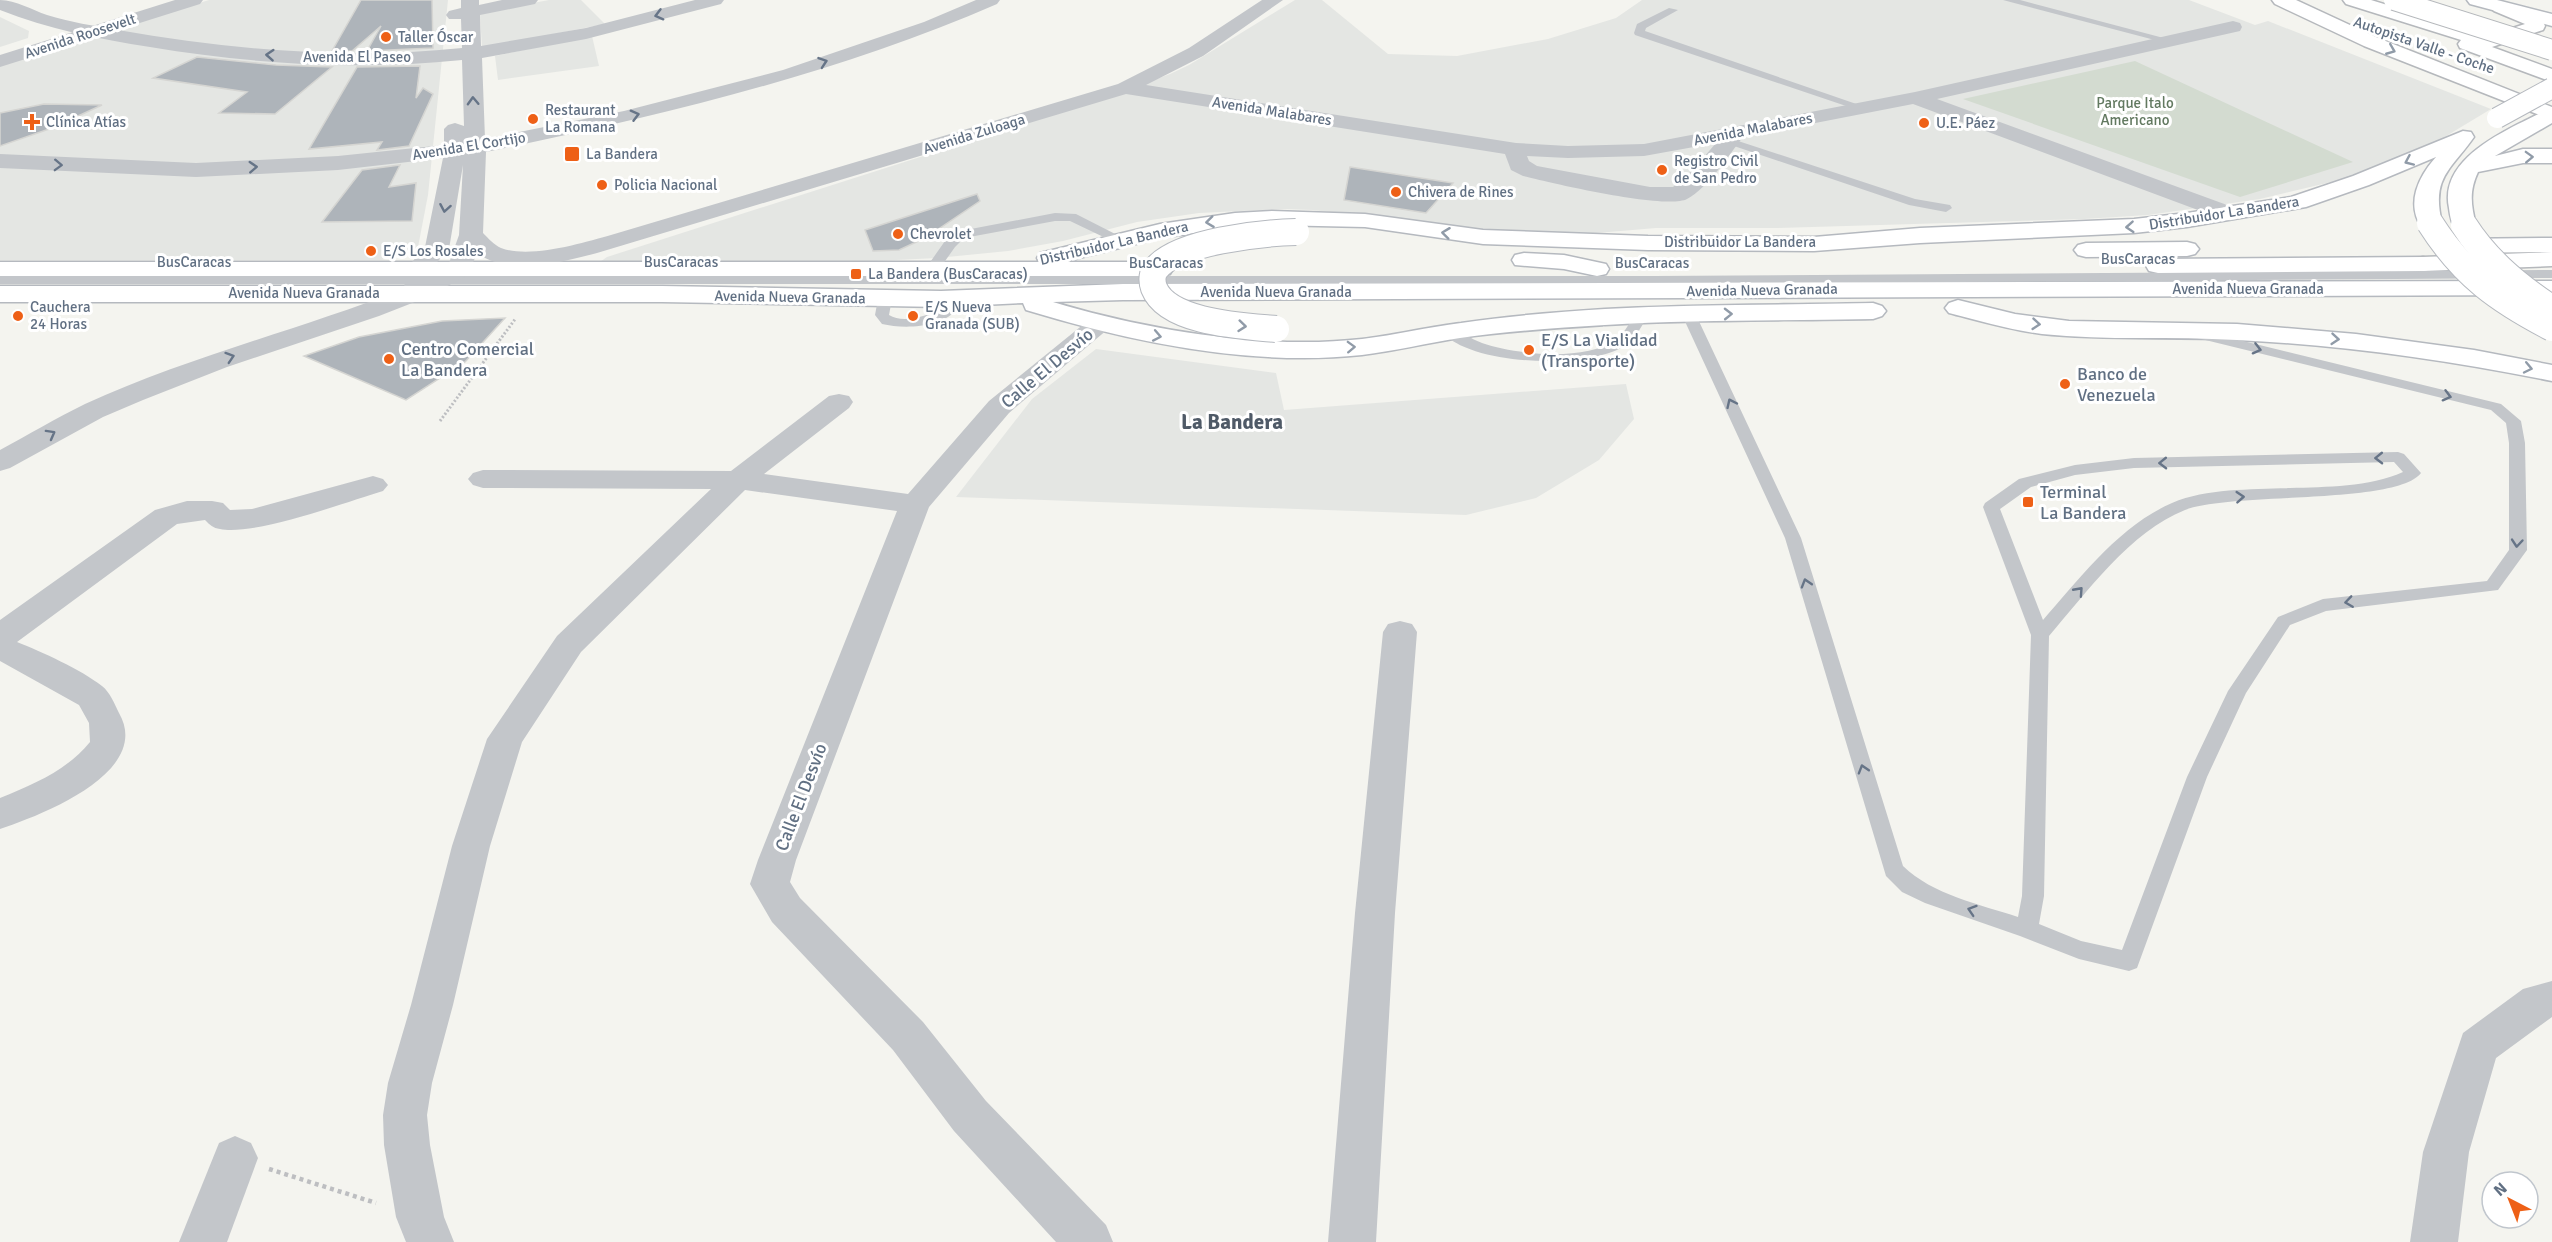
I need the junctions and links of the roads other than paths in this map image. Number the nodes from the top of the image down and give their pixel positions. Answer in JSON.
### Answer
{"nodes":[{"id":1,"x":170,"y":0,"type":"edge"},
{"id":2,"x":194,"y":0,"type":"edge"},
{"id":3,"x":529,"y":0,"type":"edge"},
{"id":4,"x":715,"y":0,"type":"edge"},
{"id":5,"x":991,"y":0,"type":"edge"},
{"id":6,"x":1274,"y":0,"type":"edge"},
{"id":7,"x":2008,"y":0,"type":"edge"},
{"id":8,"x":2281,"y":0,"type":"edge"},
{"id":9,"x":2296,"y":0,"type":"edge"},
{"id":10,"x":2342,"y":0,"type":"edge"},
{"id":11,"x":2352,"y":0,"type":"edge"},
{"id":12,"x":2394,"y":0,"type":"edge"},
{"id":13,"x":2476,"y":0,"type":"edge"},
{"id":14,"x":0,"y":1,"type":"edge"},
{"id":15,"x":462,"y":7,"type":"edge"},
{"id":16,"x":1673,"y":10,"type":"dead end"},
{"id":17,"x":2544,"y":23,"type":"edge"},
{"id":18,"x":2234,"y":27,"type":"dead end"},
{"id":19,"x":85,"y":30,"type":"junction"},
{"id":20,"x":2170,"y":42,"type":"junction"},
{"id":21,"x":2552,"y":50,"type":"edge"},
{"id":22,"x":0,"y":53,"type":"edge"},
{"id":23,"x":463,"y":54,"type":"junction"},
{"id":24,"x":0,"y":61,"type":"edge"},
{"id":25,"x":2552,"y":76,"type":"edge"},
{"id":26,"x":1125,"y":88,"type":"junction"},
{"id":27,"x":2552,"y":90,"type":"edge"},
{"id":28,"x":1915,"y":98,"type":"junction"},
{"id":29,"x":1862,"y":108,"type":"junction"},
{"id":30,"x":2552,"y":115,"type":"edge"},
{"id":31,"x":1733,"y":137,"type":"junction"},
{"id":32,"x":2463,"y":137,"type":"junction"},
{"id":33,"x":465,"y":149,"type":"junction"},
{"id":34,"x":1516,"y":149,"type":"junction"},
{"id":35,"x":2552,"y":156,"type":"edge"},
{"id":36,"x":0,"y":161,"type":"edge"},
{"id":37,"x":2466,"y":169,"type":"junction"},
{"id":38,"x":1946,"y":208,"type":"dead end"},
{"id":39,"x":2230,"y":214,"type":"junction"},
{"id":40,"x":657,"y":230,"type":"junction"},
{"id":41,"x":471,"y":235,"type":"junction"},
{"id":42,"x":1119,"y":239,"type":"junction"},
{"id":43,"x":1609,"y":241,"type":"junction"},
{"id":44,"x":1814,"y":244,"type":"junction"},
{"id":45,"x":2552,"y":245,"type":"edge"},
{"id":46,"x":1439,"y":252,"type":"junction"},
{"id":47,"x":2552,"y":259,"type":"edge"},
{"id":48,"x":2423,"y":264,"type":"junction"},
{"id":49,"x":2552,"y":266,"type":"edge"},
{"id":50,"x":933,"y":268,"type":"junction"},
{"id":51,"x":0,"y":269,"type":"edge"},
{"id":52,"x":565,"y":269,"type":"junction"},
{"id":53,"x":1010,"y":269,"type":"junction"},
{"id":54,"x":452,"y":273,"type":"junction"},
{"id":55,"x":2333,"y":274,"type":"junction"},
{"id":56,"x":2552,"y":274,"type":"edge"},
{"id":57,"x":0,"y":280,"type":"edge"},
{"id":58,"x":418,"y":280,"type":"junction"},
{"id":59,"x":1591,"y":280,"type":"junction"},
{"id":60,"x":2552,"y":288,"type":"edge"},
{"id":61,"x":2202,"y":289,"type":"junction"},
{"id":62,"x":0,"y":294,"type":"edge"},
{"id":63,"x":1010,"y":298,"type":"junction"},
{"id":64,"x":2080,"y":302,"type":"junction"},
{"id":65,"x":1958,"y":308,"type":"junction"},
{"id":66,"x":2552,"y":309,"type":"edge"},
{"id":67,"x":1475,"y":312,"type":"junction"},
{"id":68,"x":1689,"y":315,"type":"junction"},
{"id":69,"x":1641,"y":316,"type":"junction"},
{"id":70,"x":1606,"y":317,"type":"junction"},
{"id":71,"x":1100,"y":324,"type":"junction"},
{"id":72,"x":2552,"y":328,"type":"edge"},
{"id":73,"x":2180,"y":330,"type":"junction"},
{"id":74,"x":1449,"y":332,"type":"junction"},
{"id":75,"x":2552,"y":373,"type":"edge"},
{"id":76,"x":839,"y":402,"type":"dead end"},
{"id":77,"x":0,"y":462,"type":"edge"},
{"id":78,"x":483,"y":479,"type":"dead end"},
{"id":79,"x":738,"y":480,"type":"junction"},
{"id":80,"x":374,"y":486,"type":"dead end"},
{"id":81,"x":915,"y":504,"type":"junction"},
{"id":82,"x":1400,"y":632,"type":"dead end"},
{"id":83,"x":2040,"y":635,"type":"junction"},
{"id":84,"x":0,"y":637,"type":"edge"},
{"id":85,"x":0,"y":648,"type":"edge"},
{"id":86,"x":0,"y":814,"type":"edge"},
{"id":87,"x":2027,"y":929,"type":"junction"},
{"id":88,"x":2552,"y":999,"type":"edge"},
{"id":89,"x":235,"y":1158,"type":"road end"},
{"id":90,"x":425,"y":1230,"type":"edge"},
{"id":91,"x":203,"y":1242,"type":"edge"},
{"id":92,"x":1089,"y":1242,"type":"edge"},
{"id":93,"x":1352,"y":1242,"type":"edge"},
{"id":94,"x":2434,"y":1242,"type":"edge"}],
"edges":[{"from":1,"to":19,"type":"street","name":"Avenida Roosevelt"},
{"from":2,"to":19,"type":"street","name":"Avenida Roosevelt"},
{"from":3,"to":15,"type":"street"},
{"from":4,"to":23,"type":"street","name":"Avenida El Paseo","one_way":true},
{"from":33,"to":5,"type":"street","name":"Avenida El Cortijo","one_way":true},
{"from":6,"to":26,"type":"street","name":"Avenida Zuloaga"},
{"from":7,"to":20,"type":"lane"},
{"from":8,"to":30,"type":"main road","one_way":true},
{"from":9,"to":27,"type":"main road","name":"Autopista Valle - Coche"},
{"from":10,"to":25,"type":"main road"},
{"from":11,"to":17,"type":"main road"},
{"from":12,"to":21,"type":"main road","name":"Autopista Valle - Coche","bridge":true},
{"from":13,"to":17,"type":"main road"},
{"from":14,"to":19,"type":"street","name":"Avenida El Paseo"},
{"from":15,"to":23,"type":"street"},
{"from":16,"to":29,"type":"lane"},
{"from":18,"to":20,"type":"street","name":"Avenida Malabares"},
{"from":19,"to":22,"type":"street","name":"Avenida Roosevelt"},
{"from":23,"to":19,"type":"street","name":"Avenida El Paseo","one_way":true},
{"from":19,"to":24,"type":"street","name":"Avenida Roosevelt"},
{"from":20,"to":28,"type":"street","name":"Avenida Malabares"},
{"from":23,"to":33,"type":"street"},
{"from":26,"to":34,"type":"street","name":"Avenida Malabares"},
{"from":26,"to":40,"type":"street","name":"Avenida Zuloaga"},
{"from":27,"to":32,"type":"main road","name":"Distribuidor La Bandera","bridge":true},
{"from":28,"to":29,"type":"street","name":"Avenida Malabares"},
{"from":28,"to":39,"type":"street"},
{"from":29,"to":31,"type":"street","name":"Avenida Malabares"},
{"from":30,"to":37,"type":"main road"},
{"from":31,"to":34,"type":"street","name":"Avenida Malabares"},
{"from":31,"to":34,"type":"street"},
{"from":31,"to":38,"type":"lane"},
{"from":32,"to":39,"type":"main road","name":"Distribuidor La Bandera","one_way":true},
{"from":32,"to":72,"type":"main road","bridge":true},
{"from":36,"to":33,"type":"street","name":"Avenida El Cortijo","one_way":true},
{"from":33,"to":41,"type":"street"},
{"from":33,"to":58,"type":"street","one_way":true},
{"from":37,"to":35,"type":"main road","one_way":true},
{"from":37,"to":66,"type":"main road","bridge":true},
{"from":39,"to":44,"type":"main road","name":"Distribuidor La Bandera","one_way":true},
{"from":40,"to":41,"type":"street","name":"Avenida Zuloaga"},
{"from":40,"to":52,"type":"street","name":"Avenida Zuloaga"},
{"from":41,"to":54,"type":"street"},
{"from":43,"to":42,"type":"main road","name":"Distribuidor La Bandera","one_way":true},
{"from":42,"to":50,"type":"lane"},
{"from":42,"to":53,"type":"main road","name":"Distribuidor La Bandera"},
{"from":43,"to":44,"type":"main road","name":"Distribuidor La Bandera"},
{"from":43,"to":46,"type":"main road"},
{"from":44,"to":45,"type":"main road"},
{"from":46,"to":59,"type":"main road"},
{"from":46,"to":67,"type":"main road","one_way":true,"bridge":true},
{"from":47,"to":48,"type":"main road"},
{"from":48,"to":49,"type":"main road"},
{"from":48,"to":55,"type":"lane","name":"BusCaracas"},
{"from":48,"to":59,"type":"main road","name":"Avenida Nueva Granada"},
{"from":50,"to":52,"type":"main road","name":"Avenida Nueva Granada"},
{"from":50,"to":53,"type":"main road","name":"Avenida Nueva Granada"},
{"from":51,"to":58,"type":"main road","name":"Avenida Nueva Granada"},
{"from":52,"to":54,"type":"main road","name":"Avenida Nueva Granada"},
{"from":53,"to":59,"type":"main road","name":"Avenida Nueva Granada"},
{"from":54,"to":55,"type":"lane","name":"BusCaracas"},
{"from":54,"to":58,"type":"street"},
{"from":55,"to":56,"type":"lane","name":"BusCaracas"},
{"from":57,"to":58,"type":"lane","name":"BusCaracas"},
{"from":58,"to":62,"type":"main road","name":"Avenida Nueva Granada"},
{"from":58,"to":63,"type":"main road","name":"Avenida Nueva Granada"},
{"from":77,"to":58,"type":"street","one_way":true},
{"from":59,"to":61,"type":"main road","name":"Avenida Nueva Granada"},
{"from":59,"to":63,"type":"main road","name":"Avenida Nueva Granada"},
{"from":59,"to":67,"type":"main road"},
{"from":60,"to":61,"type":"main road","name":"Avenida Nueva Granada"},
{"from":61,"to":64,"type":"main road"},
{"from":63,"to":71,"type":"main road"},
{"from":64,"to":65,"type":"main road"},
{"from":64,"to":66,"type":"main road"},
{"from":68,"to":65,"type":"main road","one_way":true},
{"from":65,"to":73,"type":"main road","one_way":true},
{"from":67,"to":70,"type":"main road"},
{"from":68,"to":69,"type":"main road"},
{"from":87,"to":68,"type":"lane","one_way":true},
{"from":69,"to":70,"type":"main road"},
{"from":69,"to":74,"type":"lane"},
{"from":70,"to":74,"type":"main road"},
{"from":71,"to":74,"type":"main road","one_way":true},
{"from":71,"to":81,"type":"street","name":"Calle El Desvío"},
{"from":73,"to":75,"type":"main road","one_way":true},
{"from":73,"to":87,"type":"lane","one_way":true},
{"from":76,"to":79,"type":"street"},
{"from":78,"to":79,"type":"street"},
{"from":79,"to":81,"type":"street"},
{"from":79,"to":90,"type":"street"},
{"from":80,"to":84,"type":"street"},
{"from":81,"to":92,"type":"street","name":"Calle El Desvío"},
{"from":82,"to":93,"type":"street"},
{"from":83,"to":83,"type":"lane","one_way":true},
{"from":83,"to":87,"type":"lane"},
{"from":85,"to":86,"type":"street"},
{"from":88,"to":94,"type":"street"},
{"from":89,"to":91,"type":"street"}]}
